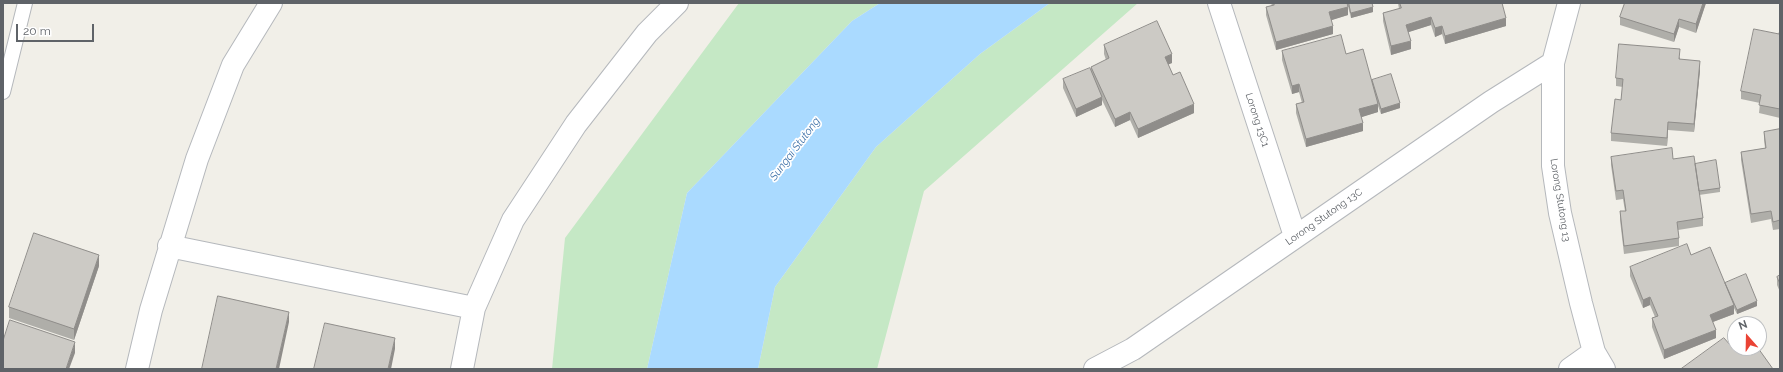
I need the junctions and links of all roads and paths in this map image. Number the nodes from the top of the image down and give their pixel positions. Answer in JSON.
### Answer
{"nodes":[{"id":1,"x":25,"y":3,"type":"edge"},
{"id":2,"x":271,"y":3,"type":"edge"},
{"id":3,"x":677,"y":3,"type":"edge"},
{"id":4,"x":1219,"y":3,"type":"edge"},
{"id":5,"x":1569,"y":3,"type":"edge"},
{"id":6,"x":1553,"y":63,"type":"junction"},
{"id":7,"x":3,"y":92,"type":"edge"},
{"id":8,"x":1296,"y":236,"type":"junction"},
{"id":9,"x":169,"y":246,"type":"junction"},
{"id":10,"x":474,"y":308,"type":"junction"},
{"id":11,"x":1599,"y":360,"type":"edge"},
{"id":12,"x":138,"y":369,"type":"edge"},
{"id":13,"x":462,"y":369,"type":"edge"},
{"id":14,"x":1095,"y":369,"type":"edge"},
{"id":15,"x":1570,"y":369,"type":"edge"}],
"edges":[{"from":1,"to":7,"type":"lane"},
{"from":2,"to":9,"type":"street"},
{"from":3,"to":10,"type":"street"},
{"from":4,"to":8,"type":"street","name":"Lorong 13C1"},
{"from":5,"to":6,"type":"street","name":"Lorong Stutong 13"},
{"from":6,"to":8,"type":"street","name":"Lorong Stutong 13C"},
{"from":6,"to":11,"type":"street","name":"Lorong Stutong 13"},
{"from":8,"to":14,"type":"street","name":"Lorong Stutong 13C"},
{"from":9,"to":10,"type":"street"},
{"from":9,"to":12,"type":"street"},
{"from":10,"to":13,"type":"street"},
{"from":11,"to":15,"type":"street"}]}
